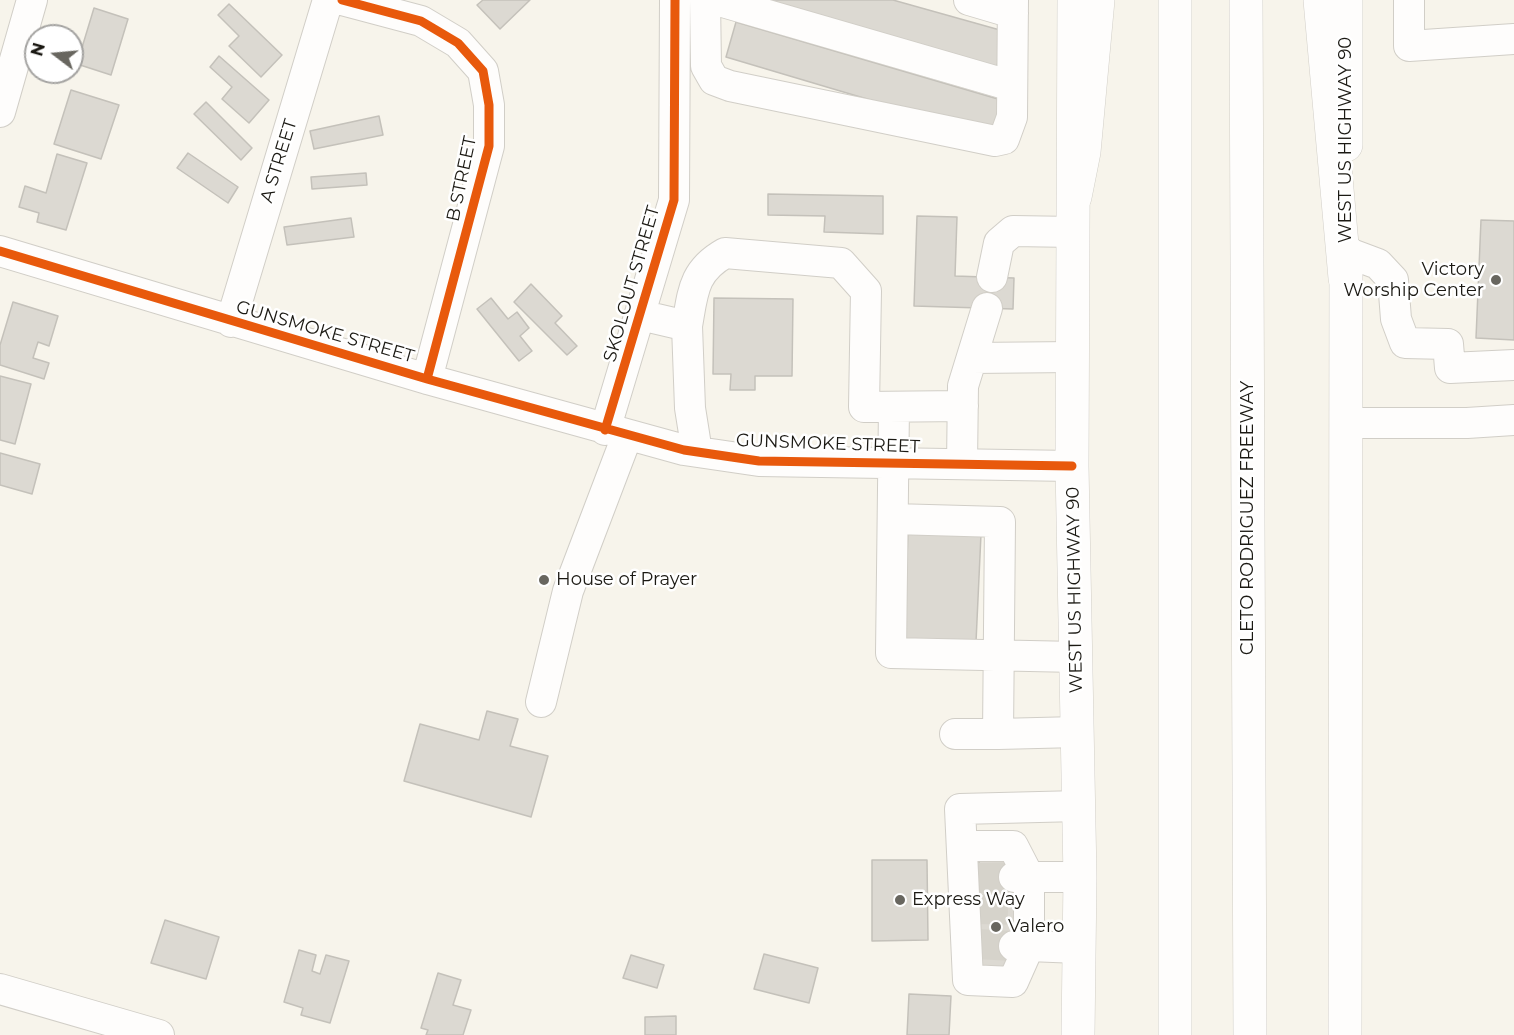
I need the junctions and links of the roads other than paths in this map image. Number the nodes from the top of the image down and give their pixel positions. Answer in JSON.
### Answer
{"nodes":[{"id":1,"x":32,"y":0,"type":"edge"},
{"id":2,"x":328,"y":0,"type":"edge"},
{"id":3,"x":342,"y":0,"type":"edge"},
{"id":4,"x":675,"y":0,"type":"edge"},
{"id":5,"x":705,"y":0,"type":"edge"},
{"id":6,"x":716,"y":0,"type":"edge"},
{"id":7,"x":969,"y":0,"type":"edge"},
{"id":8,"x":1074,"y":0,"type":"edge"},
{"id":9,"x":1098,"y":0,"type":"edge"},
{"id":10,"x":1175,"y":0,"type":"edge"},
{"id":11,"x":1246,"y":0,"type":"edge"},
{"id":12,"x":1320,"y":0,"type":"edge"},
{"id":13,"x":1346,"y":0,"type":"edge"},
{"id":14,"x":1409,"y":0,"type":"edge"},
{"id":15,"x":1013,"y":7,"type":"edge"},
{"id":16,"x":1514,"y":39,"type":"edge"},
{"id":17,"x":1012,"y":86,"type":"junction"},
{"id":18,"x":0,"y":112,"type":"edge"},
{"id":19,"x":1075,"y":197,"type":"junction"},
{"id":20,"x":1074,"y":232,"type":"junction"},
{"id":21,"x":0,"y":251,"type":"edge"},
{"id":22,"x":1346,"y":265,"type":"junction"},
{"id":23,"x":992,"y":277,"type":"dead end"},
{"id":24,"x":987,"y":308,"type":"dead end"},
{"id":25,"x":640,"y":315,"type":"junction"},
{"id":26,"x":231,"y":322,"type":"junction"},
{"id":27,"x":687,"y":326,"type":"junction"},
{"id":28,"x":1073,"y":357,"type":"junction"},
{"id":29,"x":972,"y":358,"type":"junction"},
{"id":30,"x":1514,"y":365,"type":"edge"},
{"id":31,"x":427,"y":379,"type":"junction"},
{"id":32,"x":963,"y":405,"type":"junction"},
{"id":33,"x":894,"y":407,"type":"junction"},
{"id":34,"x":1514,"y":420,"type":"edge"},
{"id":35,"x":1346,"y":423,"type":"junction"},
{"id":36,"x":616,"y":433,"type":"junction"},
{"id":37,"x":697,"y":452,"type":"junction"},
{"id":38,"x":894,"y":463,"type":"junction"},
{"id":39,"x":962,"y":465,"type":"junction"},
{"id":40,"x":1072,"y":466,"type":"junction"},
{"id":41,"x":893,"y":519,"type":"junction"},
{"id":42,"x":997,"y":656,"type":"junction"},
{"id":43,"x":1076,"y":657,"type":"junction"},
{"id":44,"x":541,"y":702,"type":"dead end"},
{"id":45,"x":1077,"y":732,"type":"junction"},
{"id":46,"x":955,"y":734,"type":"dead end"},
{"id":47,"x":998,"y":734,"type":"junction"},
{"id":48,"x":1079,"y":806,"type":"junction"},
{"id":49,"x":962,"y":846,"type":"junction"},
{"id":50,"x":1022,"y":877,"type":"junction"},
{"id":51,"x":1080,"y":877,"type":"junction"},
{"id":52,"x":1022,"y":946,"type":"junction"},
{"id":53,"x":1078,"y":948,"type":"junction"},
{"id":54,"x":0,"y":989,"type":"edge"},
{"id":55,"x":159,"y":1035,"type":"edge"},
{"id":56,"x":1077,"y":1035,"type":"edge"},
{"id":57,"x":1175,"y":1035,"type":"edge"},
{"id":58,"x":1250,"y":1035,"type":"edge"},
{"id":59,"x":1345,"y":1035,"type":"edge"}],
"edges":[{"from":1,"to":18,"type":"street"},
{"from":2,"to":26,"type":"street","name":"A STREET"},
{"from":3,"to":31,"type":"street","name":"B STREET"},
{"from":4,"to":25,"type":"street","name":"SKOLOUT STREET"},
{"from":5,"to":17,"type":"street"},
{"from":6,"to":17,"type":"street"},
{"from":7,"to":15,"type":"street"},
{"from":8,"to":19,"type":"main road","name":"WEST US HIGHWAY 90"},
{"from":9,"to":19,"type":"main road"},
{"from":10,"to":57,"type":"main road"},
{"from":11,"to":58,"type":"main road","name":"CLETO RODRIGUEZ FREEWAY"},
{"from":12,"to":22,"type":"main road"},
{"from":13,"to":22,"type":"main road","name":"WEST US HIGHWAY 90"},
{"from":14,"to":16,"type":"street"},
{"from":15,"to":17,"type":"street"},
{"from":19,"to":20,"type":"main road","name":"WEST US HIGHWAY 90"},
{"from":20,"to":23,"type":"street"},
{"from":20,"to":28,"type":"main road","name":"WEST US HIGHWAY 90"},
{"from":21,"to":26,"type":"street","name":"GUNSMOKE STREET"},
{"from":22,"to":30,"type":"street"},
{"from":22,"to":35,"type":"main road","name":"WEST US HIGHWAY 90"},
{"from":24,"to":29,"type":"street"},
{"from":25,"to":27,"type":"street"},
{"from":25,"to":36,"type":"street","name":"SKOLOUT STREET"},
{"from":26,"to":31,"type":"street","name":"GUNSMOKE STREET"},
{"from":27,"to":33,"type":"street"},
{"from":27,"to":37,"type":"street"},
{"from":28,"to":29,"type":"street"},
{"from":28,"to":40,"type":"main road","name":"WEST US HIGHWAY 90"},
{"from":29,"to":32,"type":"street"},
{"from":31,"to":36,"type":"street","name":"GUNSMOKE STREET"},
{"from":32,"to":33,"type":"street"},
{"from":32,"to":39,"type":"street"},
{"from":33,"to":38,"type":"street"},
{"from":34,"to":35,"type":"street"},
{"from":35,"to":59,"type":"main road","name":"WEST US HIGHWAY 90"},
{"from":36,"to":37,"type":"street","name":"GUNSMOKE STREET"},
{"from":36,"to":44,"type":"street","name":"SKOLOUT STREET"},
{"from":37,"to":38,"type":"street","name":"GUNSMOKE STREET"},
{"from":38,"to":39,"type":"street","name":"GUNSMOKE STREET"},
{"from":38,"to":41,"type":"street"},
{"from":39,"to":40,"type":"street","name":"GUNSMOKE STREET"},
{"from":40,"to":43,"type":"main road","name":"WEST US HIGHWAY 90"},
{"from":41,"to":42,"type":"street"},
{"from":41,"to":42,"type":"street"},
{"from":42,"to":43,"type":"street"},
{"from":42,"to":47,"type":"street"},
{"from":43,"to":45,"type":"main road","name":"WEST US HIGHWAY 90"},
{"from":45,"to":47,"type":"street"},
{"from":45,"to":48,"type":"main road","name":"WEST US HIGHWAY 90"},
{"from":46,"to":47,"type":"street"},
{"from":48,"to":49,"type":"street"},
{"from":48,"to":51,"type":"main road","name":"WEST US HIGHWAY 90"},
{"from":49,"to":50,"type":"street"},
{"from":49,"to":52,"type":"street"},
{"from":50,"to":51,"type":"street"},
{"from":50,"to":52,"type":"street"},
{"from":51,"to":53,"type":"main road","name":"WEST US HIGHWAY 90"},
{"from":52,"to":53,"type":"street"},
{"from":53,"to":56,"type":"main road","name":"WEST US HIGHWAY 90"},
{"from":54,"to":55,"type":"street"}]}
